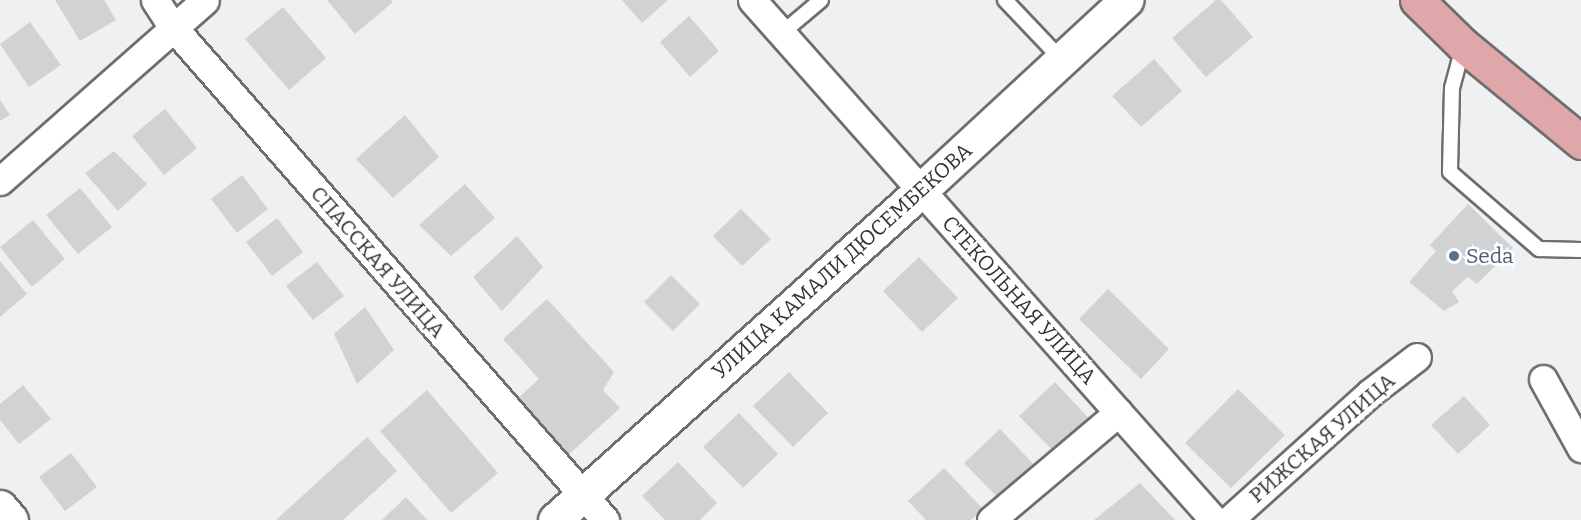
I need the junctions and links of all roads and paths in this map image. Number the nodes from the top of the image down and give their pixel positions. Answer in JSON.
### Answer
{"nodes":[{"id":1,"x":155,"y":0,"type":"edge"},
{"id":2,"x":205,"y":0,"type":"edge"},
{"id":3,"x":752,"y":0,"type":"edge"},
{"id":4,"x":821,"y":0,"type":"edge"},
{"id":5,"x":1005,"y":0,"type":"edge"},
{"id":6,"x":1126,"y":0,"type":"edge"},
{"id":7,"x":1417,"y":0,"type":"edge"},
{"id":8,"x":172,"y":26,"type":"junction"},
{"id":9,"x":782,"y":33,"type":"junction"},
{"id":10,"x":1463,"y":45,"type":"junction"},
{"id":11,"x":1062,"y":60,"type":"junction"},
{"id":12,"x":1581,"y":142,"type":"edge"},
{"id":13,"x":0,"y":181,"type":"edge"},
{"id":14,"x":921,"y":190,"type":"junction"},
{"id":15,"x":1581,"y":250,"type":"edge"},
{"id":16,"x":1417,"y":357,"type":"dead end"},
{"id":17,"x":1542,"y":379,"type":"dead end"},
{"id":18,"x":1119,"y":412,"type":"junction"},
{"id":19,"x":1581,"y":448,"type":"edge"},
{"id":20,"x":583,"y":496,"type":"junction"},
{"id":21,"x":0,"y":507,"type":"edge"},
{"id":22,"x":11,"y":520,"type":"edge"},
{"id":23,"x":555,"y":520,"type":"edge"},
{"id":24,"x":605,"y":520,"type":"edge"},
{"id":25,"x":991,"y":520,"type":"edge"},
{"id":26,"x":1214,"y":520,"type":"edge"},
{"id":27,"x":1229,"y":520,"type":"edge"}],
"edges":[{"from":1,"to":8,"type":"street","name":"СПАССКАЯ УЛИЦА"},
{"from":2,"to":8,"type":"street"},
{"from":3,"to":9,"type":"street","name":"СТЕКОЛЬНАЯ УЛИЦА"},
{"from":4,"to":9,"type":"lane"},
{"from":5,"to":11,"type":"lane"},
{"from":6,"to":11,"type":"main road","name":"УЛИЦА КАМАЛИ ДЮСЕМБЕКОВА"},
{"from":7,"to":10,"type":"main road"},
{"from":8,"to":13,"type":"street"},
{"from":8,"to":20,"type":"street","name":"СПАССКАЯ УЛИЦА"},
{"from":9,"to":14,"type":"street","name":"СТЕКОЛЬНАЯ УЛИЦА"},
{"from":10,"to":12,"type":"main road"},
{"from":10,"to":15,"type":"lane"},
{"from":11,"to":14,"type":"main road","name":"УЛИЦА КАМАЛИ ДЮСЕМБЕКОВА"},
{"from":14,"to":18,"type":"street","name":"СТЕКОЛЬНАЯ УЛИЦА"},
{"from":14,"to":20,"type":"main road","name":"УЛИЦА КАМАЛИ ДЮСЕМБЕКОВА"},
{"from":16,"to":27,"type":"street","name":"РИЖСКАЯ УЛИЦА"},
{"from":17,"to":19,"type":"street"},
{"from":18,"to":25,"type":"street"},
{"from":18,"to":26,"type":"street","name":"СТЕКОЛЬНАЯ УЛИЦА"},
{"from":20,"to":23,"type":"main road","name":"УЛИЦА КАМАЛИ ДЮСЕМБЕКОВА"},
{"from":20,"to":24,"type":"street","name":"СПАССКАЯ УЛИЦА"},
{"from":21,"to":22,"type":"main road"}]}
